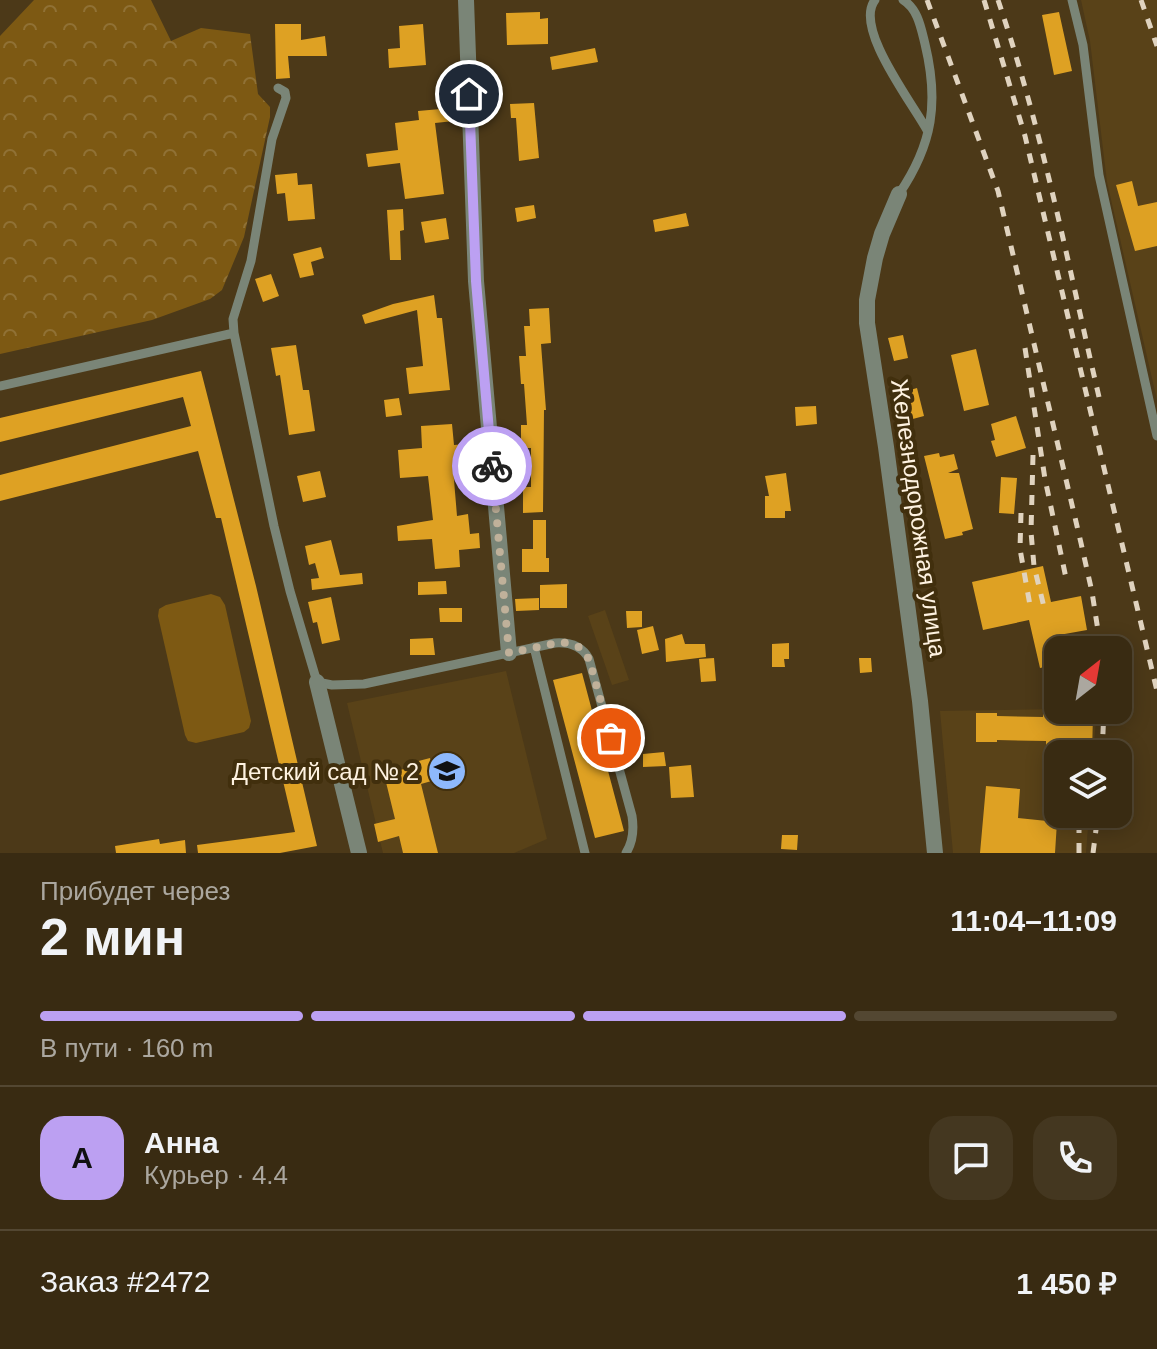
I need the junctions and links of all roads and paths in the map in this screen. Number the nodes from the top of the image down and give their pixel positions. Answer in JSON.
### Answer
{"nodes":[{"id":1,"x":466,"y":0,"type":"edge"},
{"id":2,"x":875,"y":0,"type":"edge"},
{"id":3,"x":903,"y":0,"type":"edge"},
{"id":4,"x":1072,"y":0,"type":"edge"},
{"id":5,"x":278,"y":88,"type":"dead end"},
{"id":6,"x":928,"y":132,"type":"junction"},
{"id":7,"x":899,"y":194,"type":"joint"},
{"id":8,"x":234,"y":333,"type":"junction"},
{"id":9,"x":0,"y":386,"type":"edge"},
{"id":10,"x":1157,"y":436,"type":"edge"},
{"id":11,"x":534,"y":647,"type":"junction"},
{"id":12,"x":509,"y":653,"type":"junction"},
{"id":13,"x":317,"y":682,"type":"junction"},
{"id":14,"x":359,"y":853,"type":"edge"},
{"id":15,"x":585,"y":853,"type":"edge"},
{"id":16,"x":626,"y":853,"type":"edge"},
{"id":17,"x":935,"y":853,"type":"edge"}],
"edges":[{"from":1,"to":12,"type":"street"},
{"from":2,"to":6,"type":"lane"},
{"from":3,"to":6,"type":"lane"},
{"from":4,"to":10,"type":"lane"},
{"from":5,"to":8,"type":"lane"},
{"from":6,"to":7,"type":"lane"},
{"from":7,"to":17,"type":"street","name":"Железнодорожная улица"},
{"from":8,"to":9,"type":"lane"},
{"from":8,"to":13,"type":"lane"},
{"from":11,"to":12,"type":"lane"},
{"from":11,"to":15,"type":"lane"},
{"from":11,"to":16,"type":"lane"},
{"from":12,"to":13,"type":"lane"},
{"from":13,"to":14,"type":"street"}]}
